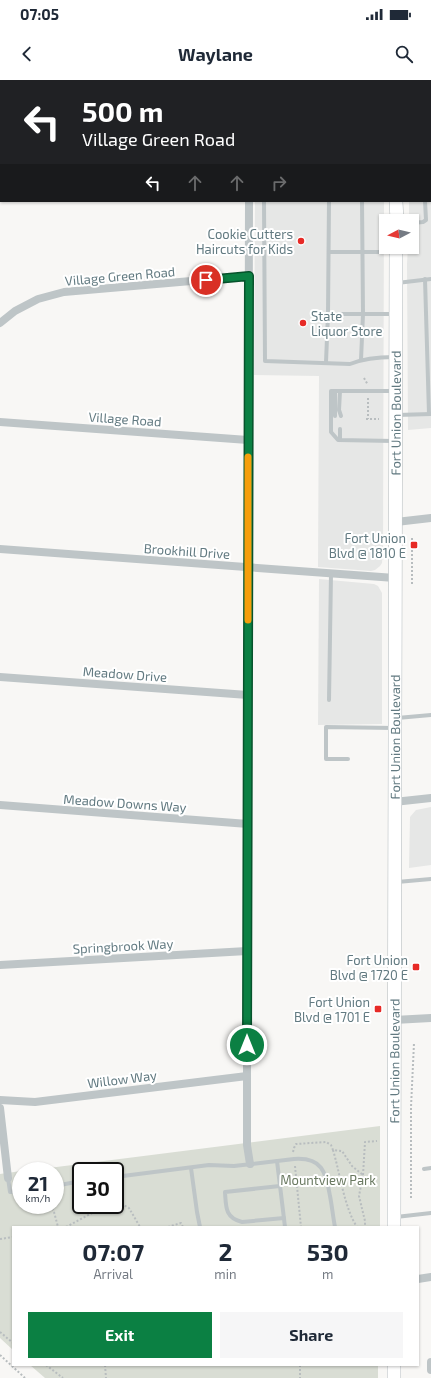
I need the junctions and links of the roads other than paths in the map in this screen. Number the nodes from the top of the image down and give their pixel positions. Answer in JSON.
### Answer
{"nodes":[{"id":1,"x":249,"y":202,"type":"edge"},
{"id":2,"x":264,"y":202,"type":"edge"},
{"id":3,"x":329,"y":202,"type":"edge"},
{"id":4,"x":362,"y":202,"type":"edge"},
{"id":5,"x":396,"y":202,"type":"edge"},
{"id":6,"x":425,"y":202,"type":"edge"},
{"id":7,"x":396,"y":214,"type":"edge"},
{"id":8,"x":419,"y":222,"type":"edge"},
{"id":9,"x":379,"y":251,"type":"edge"},
{"id":10,"x":329,"y":252,"type":"junction"},
{"id":11,"x":362,"y":252,"type":"junction"},
{"id":12,"x":396,"y":254,"type":"edge"},
{"id":13,"x":249,"y":276,"type":"junction"},
{"id":14,"x":431,"y":279,"type":"edge"},
{"id":15,"x":425,"y":280,"type":"junction"},
{"id":16,"x":396,"y":283,"type":"junction"},
{"id":17,"x":328,"y":314,"type":"junction"},
{"id":18,"x":363,"y":314,"type":"junction"},
{"id":19,"x":396,"y":314,"type":"junction"},
{"id":20,"x":0,"y":323,"type":"edge"},
{"id":21,"x":397,"y":357,"type":"junction"},
{"id":22,"x":361,"y":360,"type":"junction"},
{"id":23,"x":326,"y":362,"type":"junction"},
{"id":24,"x":335,"y":391,"type":"junction"},
{"id":25,"x":340,"y":391,"type":"junction"},
{"id":26,"x":397,"y":391,"type":"junction"},
{"id":27,"x":430,"y":414,"type":"edge"},
{"id":28,"x":396,"y":415,"type":"junction"},
{"id":29,"x":335,"y":416,"type":"dead end"},
{"id":30,"x":341,"y":416,"type":"dead end"},
{"id":31,"x":0,"y":422,"type":"edge"},
{"id":32,"x":335,"y":428,"type":"dead end"},
{"id":33,"x":340,"y":429,"type":"dead end"},
{"id":34,"x":335,"y":436,"type":"junction"},
{"id":35,"x":248,"y":440,"type":"junction"},
{"id":36,"x":340,"y":440,"type":"junction"},
{"id":37,"x":396,"y":441,"type":"junction"},
{"id":38,"x":431,"y":518,"type":"edge"},
{"id":39,"x":396,"y":522,"type":"junction"},
{"id":40,"x":0,"y":548,"type":"edge"},
{"id":41,"x":248,"y":567,"type":"junction"},
{"id":42,"x":331,"y":574,"type":"junction"},
{"id":43,"x":395,"y":578,"type":"junction"},
{"id":44,"x":0,"y":677,"type":"edge"},
{"id":45,"x":248,"y":695,"type":"junction"},
{"id":46,"x":329,"y":700,"type":"dead end"},
{"id":47,"x":431,"y":715,"type":"edge"},
{"id":48,"x":395,"y":723,"type":"junction"},
{"id":49,"x":348,"y":759,"type":"dead end"},
{"id":50,"x":431,"y":798,"type":"edge"},
{"id":51,"x":394,"y":802,"type":"junction"},
{"id":52,"x":0,"y":805,"type":"edge"},
{"id":53,"x":248,"y":824,"type":"junction"},
{"id":54,"x":431,"y":879,"type":"edge"},
{"id":55,"x":394,"y":882,"type":"junction"},
{"id":56,"x":247,"y":951,"type":"junction"},
{"id":57,"x":0,"y":965,"type":"edge"},
{"id":58,"x":431,"y":1018,"type":"edge"},
{"id":59,"x":394,"y":1020,"type":"junction"},
{"id":60,"x":247,"y":1076,"type":"junction"},
{"id":61,"x":0,"y":1100,"type":"edge"},
{"id":62,"x":0,"y":1108,"type":"edge"},
{"id":63,"x":278,"y":1161,"type":"junction"},
{"id":64,"x":250,"y":1164,"type":"junction"},
{"id":65,"x":191,"y":1168,"type":"junction"},
{"id":66,"x":431,"y":1168,"type":"edge"},
{"id":67,"x":424,"y":1169,"type":"dead end"},
{"id":68,"x":124,"y":1175,"type":"edge"},
{"id":69,"x":8,"y":1178,"type":"joint"},
{"id":70,"x":280,"y":1186,"type":"junction"},
{"id":71,"x":12,"y":1192,"type":"edge"},
{"id":72,"x":431,"y":1213,"type":"edge"},
{"id":73,"x":284,"y":1218,"type":"junction"},
{"id":74,"x":394,"y":1222,"type":"edge"},
{"id":75,"x":200,"y":1226,"type":"edge"},
{"id":76,"x":285,"y":1226,"type":"edge"},
{"id":77,"x":335,"y":1226,"type":"edge"},
{"id":78,"x":431,"y":1277,"type":"edge"},
{"id":79,"x":419,"y":1279,"type":"edge"},
{"id":80,"x":431,"y":1362,"type":"edge"},
{"id":81,"x":394,"y":1366,"type":"edge"},
{"id":82,"x":431,"y":1370,"type":"edge"},
{"id":83,"x":394,"y":1378,"type":"edge"}],
"edges":[{"from":1,"to":13,"type":"street"},
{"from":2,"to":23,"type":"lane"},
{"from":3,"to":10,"type":"lane"},
{"from":4,"to":11,"type":"lane"},
{"from":5,"to":7,"type":"main road"},
{"from":6,"to":8,"type":"lane"},
{"from":9,"to":11,"type":"lane"},
{"from":10,"to":11,"type":"lane"},
{"from":10,"to":17,"type":"lane"},
{"from":11,"to":18,"type":"lane"},
{"from":12,"to":16,"type":"main road","name":"Fort Union Boulevard"},
{"from":13,"to":20,"type":"street","name":"Village Green Road"},
{"from":13,"to":35,"type":"street"},
{"from":14,"to":15,"type":"lane"},
{"from":15,"to":16,"type":"lane"},
{"from":15,"to":27,"type":"lane"},
{"from":16,"to":19,"type":"main road","name":"Fort Union Boulevard"},
{"from":17,"to":18,"type":"lane"},
{"from":17,"to":23,"type":"lane"},
{"from":18,"to":19,"type":"lane"},
{"from":18,"to":22,"type":"lane"},
{"from":19,"to":21,"type":"main road","name":"Fort Union Boulevard"},
{"from":21,"to":22,"type":"lane"},
{"from":21,"to":26,"type":"main road","name":"Fort Union Boulevard"},
{"from":22,"to":23,"type":"lane"},
{"from":24,"to":25,"type":"lane"},
{"from":24,"to":29,"type":"lane"},
{"from":24,"to":34,"type":"lane"},
{"from":25,"to":26,"type":"lane"},
{"from":25,"to":30,"type":"lane"},
{"from":26,"to":28,"type":"main road","name":"Fort Union Boulevard"},
{"from":27,"to":28,"type":"lane"},
{"from":28,"to":37,"type":"main road","name":"Fort Union Boulevard"},
{"from":31,"to":35,"type":"street","name":"Village Road"},
{"from":32,"to":34,"type":"lane"},
{"from":33,"to":36,"type":"lane"},
{"from":34,"to":36,"type":"lane"},
{"from":35,"to":41,"type":"street"},
{"from":36,"to":37,"type":"lane"},
{"from":37,"to":39,"type":"main road","name":"Fort Union Boulevard"},
{"from":38,"to":39,"type":"street"},
{"from":39,"to":43,"type":"main road","name":"Fort Union Boulevard"},
{"from":40,"to":41,"type":"street","name":"Brookhill Drive"},
{"from":41,"to":42,"type":"street","name":"Brookhill Drive"},
{"from":41,"to":45,"type":"street"},
{"from":42,"to":43,"type":"street","name":"Brookhill Drive"},
{"from":42,"to":46,"type":"lane"},
{"from":43,"to":48,"type":"main road","name":"Fort Union Boulevard"},
{"from":44,"to":45,"type":"street","name":"Meadow Drive"},
{"from":45,"to":53,"type":"street"},
{"from":47,"to":48,"type":"lane"},
{"from":48,"to":49,"type":"lane"},
{"from":48,"to":51,"type":"main road","name":"Fort Union Boulevard"},
{"from":50,"to":51,"type":"street"},
{"from":51,"to":55,"type":"main road","name":"Fort Union Boulevard"},
{"from":52,"to":53,"type":"street","name":"Meadow Downs Way"},
{"from":53,"to":56,"type":"street"},
{"from":54,"to":55,"type":"lane"},
{"from":55,"to":59,"type":"main road","name":"Fort Union Boulevard"},
{"from":56,"to":57,"type":"street","name":"Springbrook Way"},
{"from":56,"to":60,"type":"street"},
{"from":58,"to":59,"type":"street"},
{"from":59,"to":74,"type":"main road","name":"Fort Union Boulevard"},
{"from":60,"to":61,"type":"street","name":"Willow Way"},
{"from":60,"to":64,"type":"street"},
{"from":62,"to":69,"type":"street"},
{"from":63,"to":64,"type":"lane"},
{"from":63,"to":70,"type":"lane"},
{"from":63,"to":77,"type":"lane"},
{"from":64,"to":65,"type":"lane"},
{"from":65,"to":68,"type":"lane"},
{"from":65,"to":75,"type":"lane"},
{"from":66,"to":67,"type":"lane"},
{"from":69,"to":71,"type":"lane"},
{"from":70,"to":73,"type":"lane"},
{"from":70,"to":73,"type":"lane"},
{"from":72,"to":74,"type":"lane"},
{"from":73,"to":76,"type":"lane"},
{"from":78,"to":79,"type":"street"},
{"from":80,"to":82,"type":"street"},
{"from":81,"to":83,"type":"main road"}]}
